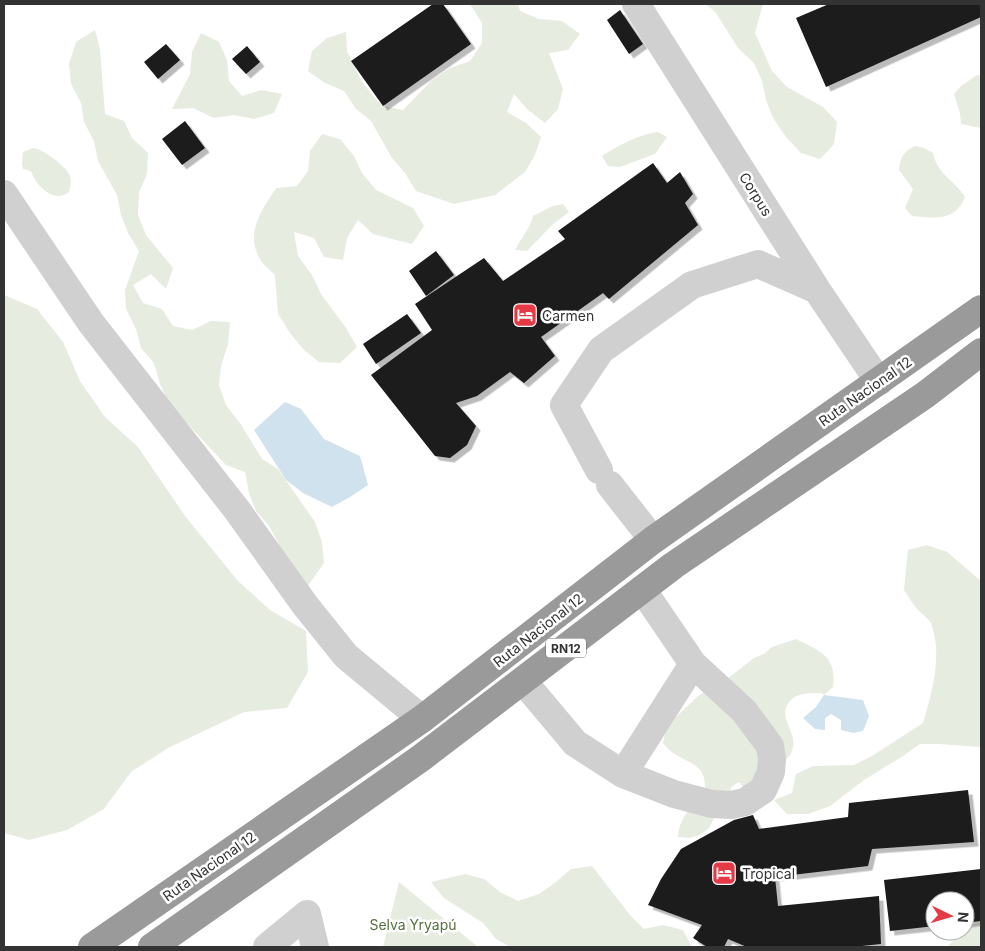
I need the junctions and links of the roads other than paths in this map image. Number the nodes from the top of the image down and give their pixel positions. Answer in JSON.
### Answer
{"nodes":[{"id":1,"x":636,"y":4,"type":"edge"},
{"id":2,"x":4,"y":194,"type":"edge"},
{"id":3,"x":817,"y":290,"type":"junction"},
{"id":4,"x":981,"y":309,"type":"edge"},
{"id":5,"x":981,"y":352,"type":"edge"},
{"id":6,"x":879,"y":382,"type":"junction"},
{"id":7,"x":653,"y":540,"type":"junction"},
{"id":8,"x":642,"y":589,"type":"junction"},
{"id":9,"x":693,"y":664,"type":"junction"},
{"id":10,"x":522,"y":681,"type":"junction"},
{"id":11,"x":422,"y":719,"type":"junction"},
{"id":12,"x":622,"y":774,"type":"junction"},
{"id":13,"x":92,"y":947,"type":"edge"},
{"id":14,"x":152,"y":947,"type":"edge"},
{"id":15,"x":267,"y":947,"type":"edge"},
{"id":16,"x":315,"y":947,"type":"edge"}],
"edges":[{"from":1,"to":3,"type":"street","name":"Corpus"},
{"from":2,"to":11,"type":"street"},
{"from":3,"to":6,"type":"street","name":"Corpus"},
{"from":3,"to":7,"type":"street"},
{"from":4,"to":6,"type":"highway","name":"Ruta Nacional 12","number":"RN12"},
{"from":5,"to":8,"type":"highway","number":"RN12"},
{"from":6,"to":7,"type":"highway","name":"Ruta Nacional 12","number":"RN12"},
{"from":7,"to":11,"type":"highway","name":"Ruta Nacional 12","number":"RN12"},
{"from":8,"to":9,"type":"street"},
{"from":8,"to":10,"type":"highway","number":"RN12"},
{"from":9,"to":12,"type":"street"},
{"from":9,"to":12,"type":"street"},
{"from":10,"to":12,"type":"street"},
{"from":10,"to":14,"type":"highway","number":"RN12"},
{"from":11,"to":13,"type":"highway","name":"Ruta Nacional 12","number":"RN12"},
{"from":15,"to":16,"type":"street"}]}
